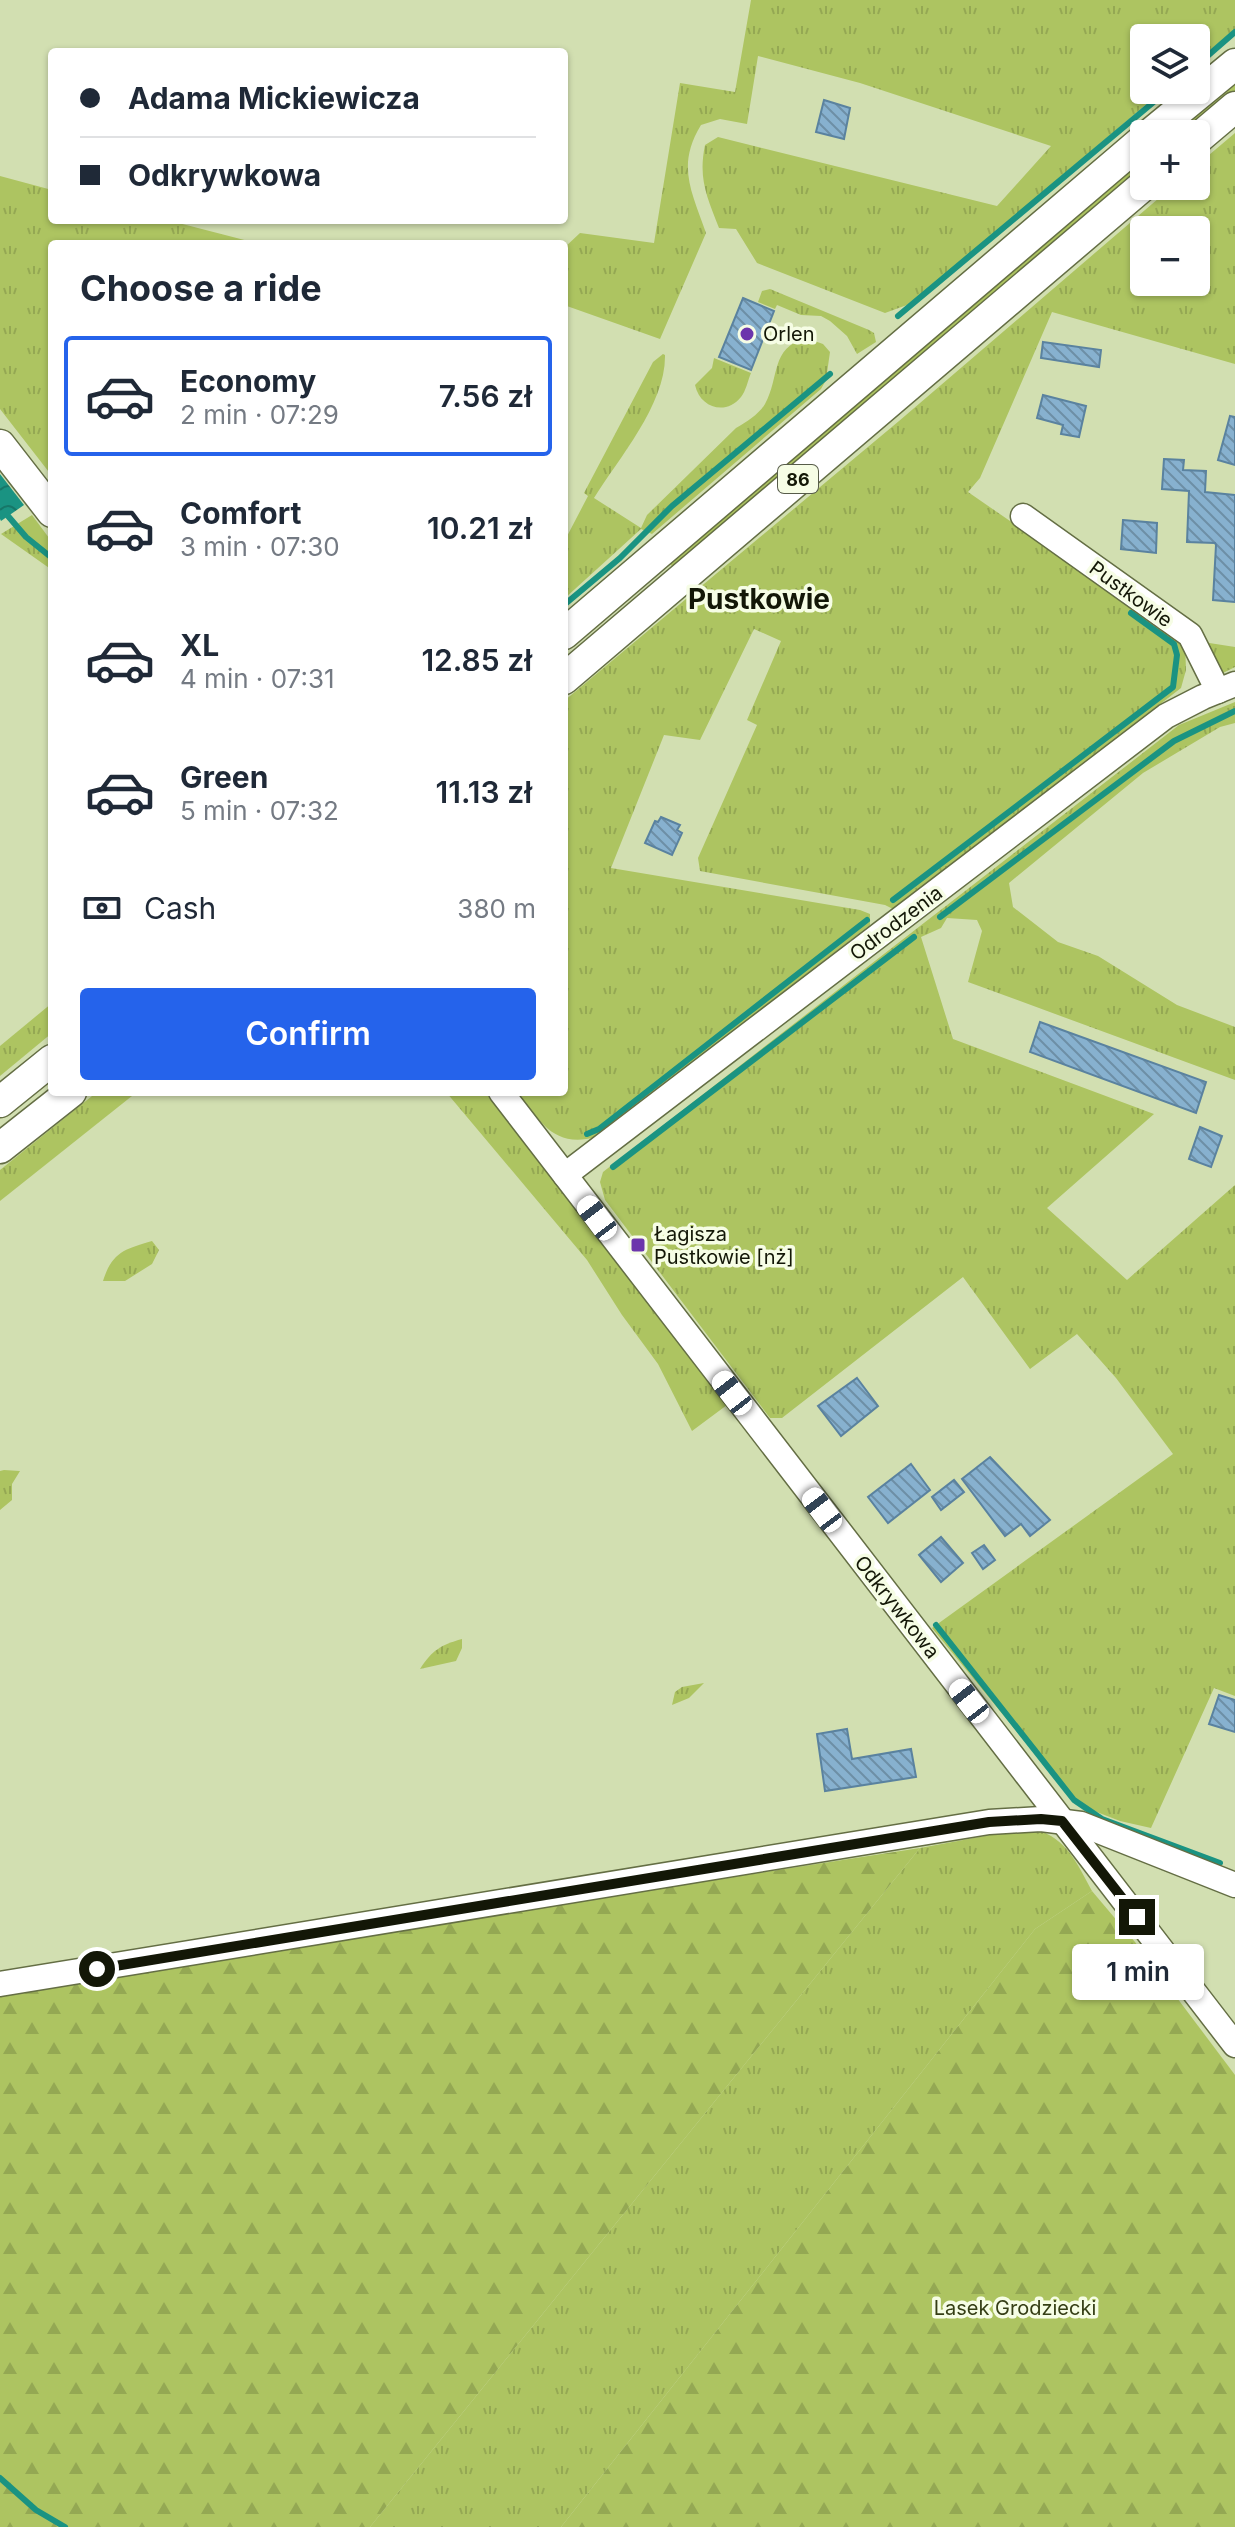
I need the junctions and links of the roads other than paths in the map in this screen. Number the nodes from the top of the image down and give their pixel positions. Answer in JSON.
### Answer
{"nodes":[{"id":1,"x":1235,"y":64,"type":"edge"},
{"id":2,"x":1235,"y":107,"type":"edge"},
{"id":3,"x":1167,"y":120,"type":"edge"},
{"id":4,"x":1210,"y":128,"type":"edge"},
{"id":5,"x":1130,"y":151,"type":"edge"},
{"id":6,"x":1130,"y":197,"type":"edge"},
{"id":7,"x":0,"y":445,"type":"edge"},
{"id":8,"x":48,"y":507,"type":"edge"},
{"id":9,"x":1023,"y":516,"type":"dead end"},
{"id":10,"x":568,"y":631,"type":"edge"},
{"id":11,"x":568,"y":676,"type":"edge"},
{"id":12,"x":1226,"y":688,"type":"edge"},
{"id":13,"x":48,"y":1063,"type":"edge"},
{"id":14,"x":66,"y":1096,"type":"edge"},
{"id":15,"x":504,"y":1096,"type":"edge"},
{"id":16,"x":0,"y":1102,"type":"edge"},
{"id":17,"x":0,"y":1148,"type":"edge"},
{"id":18,"x":565,"y":1175,"type":"junction"},
{"id":19,"x":1062,"y":1821,"type":"junction"},
{"id":20,"x":1235,"y":1885,"type":"edge"},
{"id":21,"x":0,"y":1984,"type":"edge"},
{"id":22,"x":1235,"y":2045,"type":"edge"}],
"edges":[{"from":1,"to":3,"type":"main road"},
{"from":2,"to":4,"type":"main road"},
{"from":5,"to":10,"type":"main road","number":"86"},
{"from":6,"to":11,"type":"main road","number":"86"},
{"from":7,"to":8,"type":"main road"},
{"from":9,"to":12,"type":"street","name":"Pustkowie"},
{"from":12,"to":18,"type":"street","name":"Odrodzenia"},
{"from":13,"to":16,"type":"main road"},
{"from":14,"to":17,"type":"main road"},
{"from":15,"to":18,"type":"street","name":"Odkrywkowa"},
{"from":18,"to":19,"type":"street","name":"Odkrywkowa"},
{"from":19,"to":20,"type":"street"},
{"from":19,"to":21,"type":"street"},
{"from":19,"to":22,"type":"street","name":"Odkrywkowa"}]}
